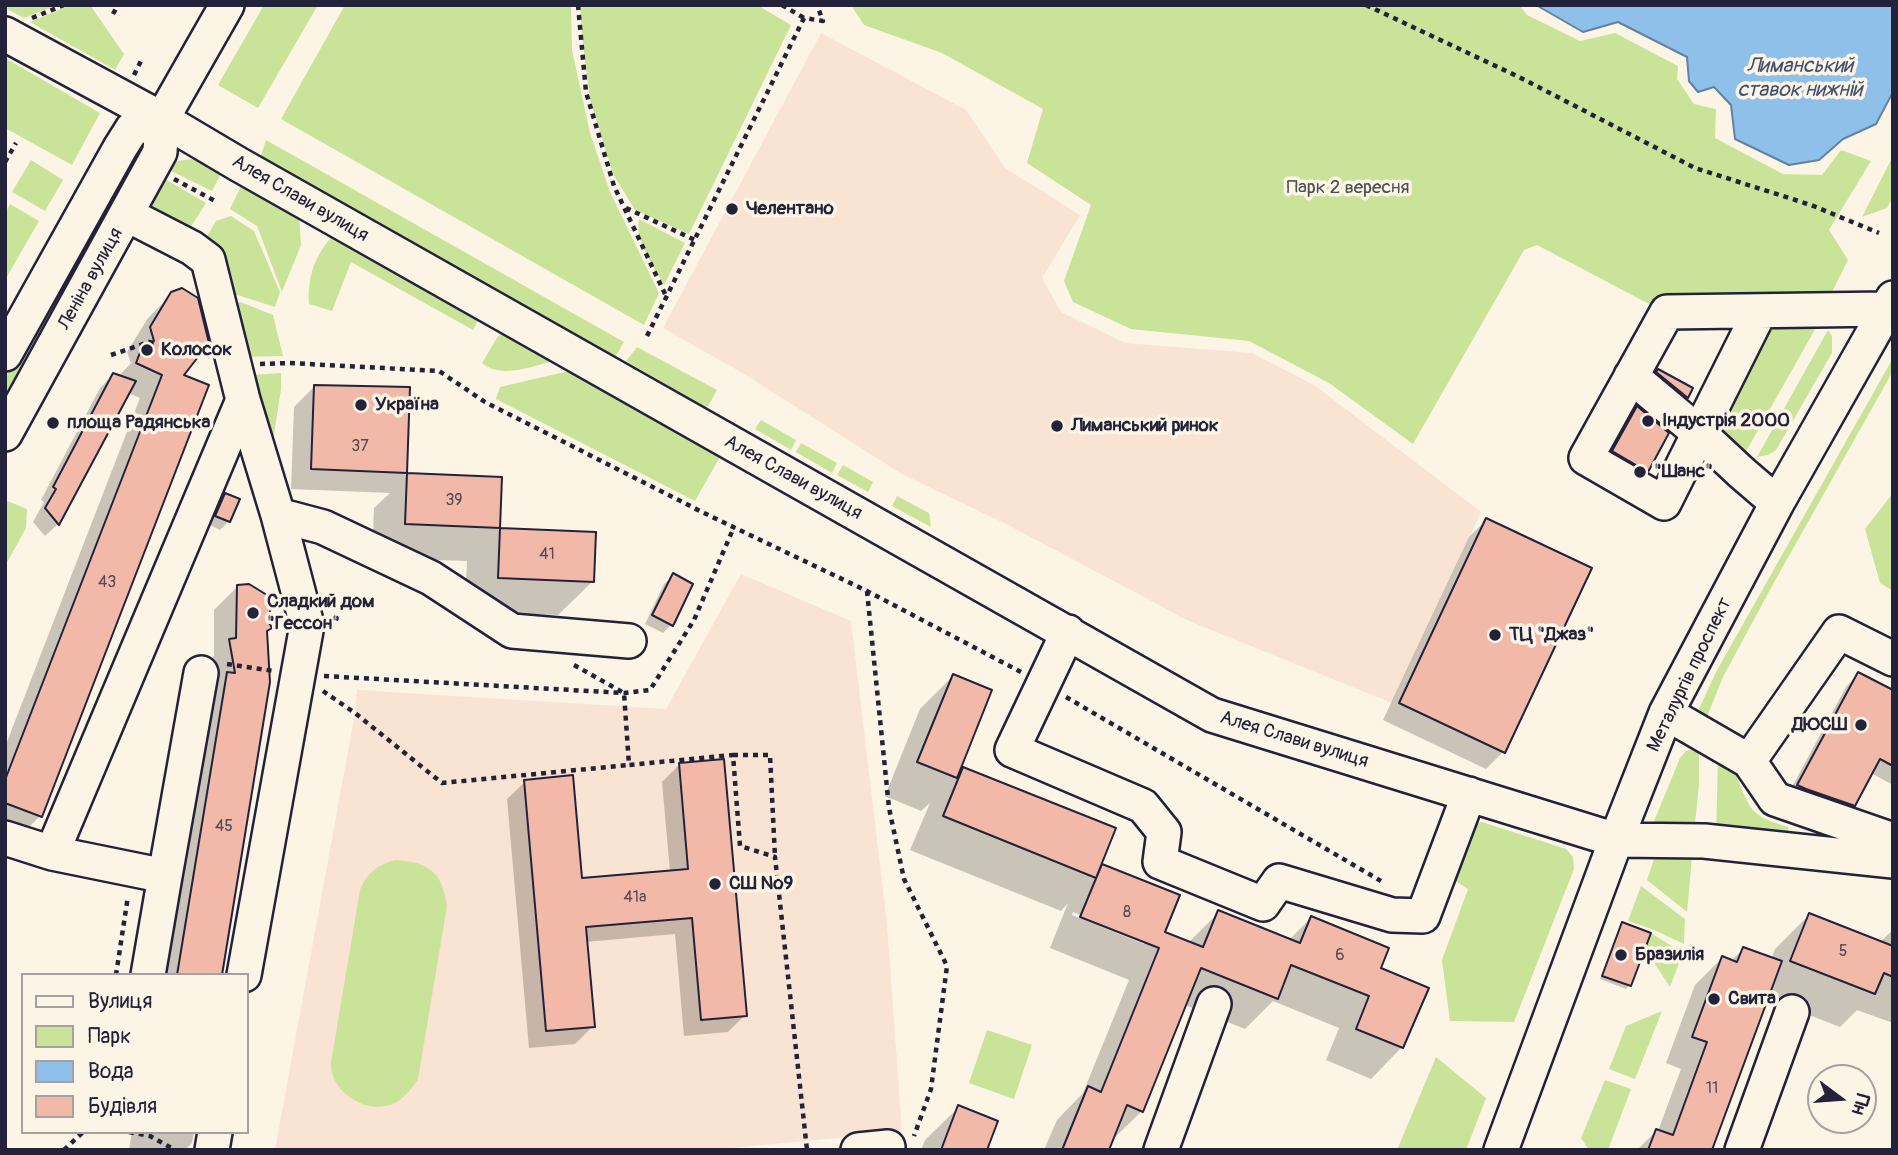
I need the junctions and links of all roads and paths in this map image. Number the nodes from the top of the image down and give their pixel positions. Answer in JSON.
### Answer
{"nodes":[{"id":1,"x":64,"y":5,"type":"edge"},
{"id":2,"x":118,"y":5,"type":"edge"},
{"id":3,"x":227,"y":5,"type":"edge"},
{"id":4,"x":578,"y":5,"type":"edge"},
{"id":5,"x":782,"y":5,"type":"edge"},
{"id":6,"x":817,"y":5,"type":"edge"},
{"id":7,"x":1366,"y":5,"type":"edge"},
{"id":8,"x":113,"y":14,"type":"dead end"},
{"id":9,"x":804,"y":18,"type":"junction"},
{"id":10,"x":13,"y":29,"type":"edge"},
{"id":11,"x":162,"y":119,"type":"junction"},
{"id":12,"x":16,"y":143,"type":"dead end"},
{"id":13,"x":5,"y":162,"type":"edge"},
{"id":14,"x":624,"y":207,"type":"junction"},
{"id":15,"x":126,"y":214,"type":"junction"},
{"id":16,"x":1879,"y":233,"type":"dead end"},
{"id":17,"x":695,"y":240,"type":"junction"},
{"id":18,"x":666,"y":297,"type":"junction"},
{"id":19,"x":1890,"y":304,"type":"edge"},
{"id":20,"x":1760,"y":311,"type":"junction"},
{"id":21,"x":647,"y":336,"type":"dead end"},
{"id":22,"x":5,"y":354,"type":"edge"},
{"id":23,"x":111,"y":355,"type":"dead end"},
{"id":24,"x":234,"y":366,"type":"junction"},
{"id":25,"x":1631,"y":376,"type":"junction"},
{"id":26,"x":243,"y":400,"type":"junction"},
{"id":27,"x":1699,"y":433,"type":"junction"},
{"id":28,"x":5,"y":434,"type":"edge"},
{"id":29,"x":1777,"y":503,"type":"junction"},
{"id":30,"x":278,"y":515,"type":"junction"},
{"id":31,"x":734,"y":527,"type":"junction"},
{"id":32,"x":867,"y":591,"type":"junction"},
{"id":33,"x":1068,"y":632,"type":"junction"},
{"id":34,"x":629,"y":640,"type":"dead end"},
{"id":35,"x":1893,"y":659,"type":"edge"},
{"id":36,"x":568,"y":662,"type":"dead end"},
{"id":37,"x":201,"y":673,"type":"joint"},
{"id":38,"x":298,"y":674,"type":"junction"},
{"id":39,"x":1044,"y":684,"type":"junction"},
{"id":40,"x":624,"y":693,"type":"junction"},
{"id":41,"x":1666,"y":713,"type":"junction"},
{"id":42,"x":733,"y":755,"type":"junction"},
{"id":43,"x":1749,"y":761,"type":"junction"},
{"id":44,"x":629,"y":765,"type":"junction"},
{"id":45,"x":1469,"y":794,"type":"junction"},
{"id":46,"x":5,"y":838,"type":"edge"},
{"id":47,"x":1616,"y":840,"type":"junction"},
{"id":48,"x":1893,"y":840,"type":"edge"},
{"id":49,"x":52,"y":853,"type":"junction"},
{"id":50,"x":775,"y":858,"type":"junction"},
{"id":51,"x":1893,"y":861,"type":"edge"},
{"id":52,"x":133,"y":869,"type":"junction"},
{"id":53,"x":165,"y":876,"type":"junction"},
{"id":54,"x":1386,"y":884,"type":"dead end"},
{"id":55,"x":116,"y":973,"type":"edge"},
{"id":56,"x":148,"y":973,"type":"edge"},
{"id":57,"x":244,"y":973,"type":"edge"},
{"id":58,"x":1214,"y":1004,"type":"dead end"},
{"id":59,"x":1792,"y":1012,"type":"dead end"},
{"id":60,"x":81,"y":1134,"type":"edge"},
{"id":61,"x":140,"y":1134,"type":"edge"},
{"id":62,"x":887,"y":1145,"type":"edge"},
{"id":63,"x":64,"y":1150,"type":"edge"},
{"id":64,"x":175,"y":1150,"type":"edge"},
{"id":65,"x":807,"y":1150,"type":"edge"},
{"id":66,"x":1161,"y":1150,"type":"edge"},
{"id":67,"x":1501,"y":1150,"type":"edge"},
{"id":68,"x":1742,"y":1150,"type":"edge"}],
"edges":[{"from":1,"to":10,"type":"path"},
{"from":2,"to":8,"type":"path"},
{"from":3,"to":11,"type":"street","name":"Леніна вулиця"},
{"from":4,"to":14,"type":"path"},
{"from":5,"to":9,"type":"path"},
{"from":6,"to":9,"type":"path"},
{"from":7,"to":16,"type":"path"},
{"from":9,"to":17,"type":"path"},
{"from":10,"to":11,"type":"street","name":"Алея Слави вулиця"},
{"from":11,"to":15,"type":"street","name":"Леніна вулиця"},
{"from":11,"to":22,"type":"street","name":"Леніна вулиця"},
{"from":11,"to":33,"type":"street","name":"Алея Слави вулиця"},
{"from":12,"to":13,"type":"path"},
{"from":14,"to":17,"type":"path"},
{"from":14,"to":18,"type":"path"},
{"from":15,"to":24,"type":"street"},
{"from":15,"to":28,"type":"street","name":"Леніна вулиця"},
{"from":17,"to":18,"type":"path"},
{"from":18,"to":21,"type":"path"},
{"from":19,"to":20,"type":"street"},
{"from":19,"to":29,"type":"street","name":"Металургів проспект"},
{"from":20,"to":25,"type":"street"},
{"from":20,"to":27,"type":"street"},
{"from":23,"to":24,"type":"path"},
{"from":24,"to":26,"type":"street"},
{"from":24,"to":31,"type":"path"},
{"from":25,"to":27,"type":"street"},
{"from":25,"to":27,"type":"street"},
{"from":26,"to":30,"type":"street"},
{"from":26,"to":49,"type":"street"},
{"from":27,"to":29,"type":"street"},
{"from":29,"to":41,"type":"street","name":"Металургів проспект"},
{"from":30,"to":34,"type":"street"},
{"from":30,"to":38,"type":"street"},
{"from":31,"to":32,"type":"path"},
{"from":31,"to":40,"type":"path"},
{"from":32,"to":39,"type":"path"},
{"from":32,"to":62,"type":"path"},
{"from":33,"to":39,"type":"street"},
{"from":33,"to":45,"type":"street","name":"Алея Слави вулиця"},
{"from":35,"to":43,"type":"street"},
{"from":36,"to":40,"type":"path"},
{"from":37,"to":38,"type":"path"},
{"from":37,"to":53,"type":"street"},
{"from":38,"to":40,"type":"path"},
{"from":38,"to":44,"type":"path"},
{"from":38,"to":57,"type":"street"},
{"from":39,"to":45,"type":"street"},
{"from":39,"to":54,"type":"path"},
{"from":40,"to":44,"type":"path"},
{"from":41,"to":43,"type":"street"},
{"from":41,"to":47,"type":"street","name":"Металургів проспект"},
{"from":42,"to":44,"type":"path"},
{"from":42,"to":50,"type":"path"},
{"from":42,"to":50,"type":"path"},
{"from":43,"to":48,"type":"street"},
{"from":45,"to":47,"type":"street","name":"Алея Слави вулиця"},
{"from":46,"to":49,"type":"street"},
{"from":47,"to":51,"type":"street","name":"Алея Слави вулиця"},
{"from":47,"to":67,"type":"street","name":"Металургів проспект"},
{"from":49,"to":52,"type":"street"},
{"from":50,"to":65,"type":"path"},
{"from":52,"to":53,"type":"street"},
{"from":52,"to":55,"type":"path"},
{"from":53,"to":56,"type":"street"},
{"from":58,"to":66,"type":"street"},
{"from":59,"to":68,"type":"street"},
{"from":60,"to":63,"type":"path"},
{"from":61,"to":64,"type":"path"}]}
